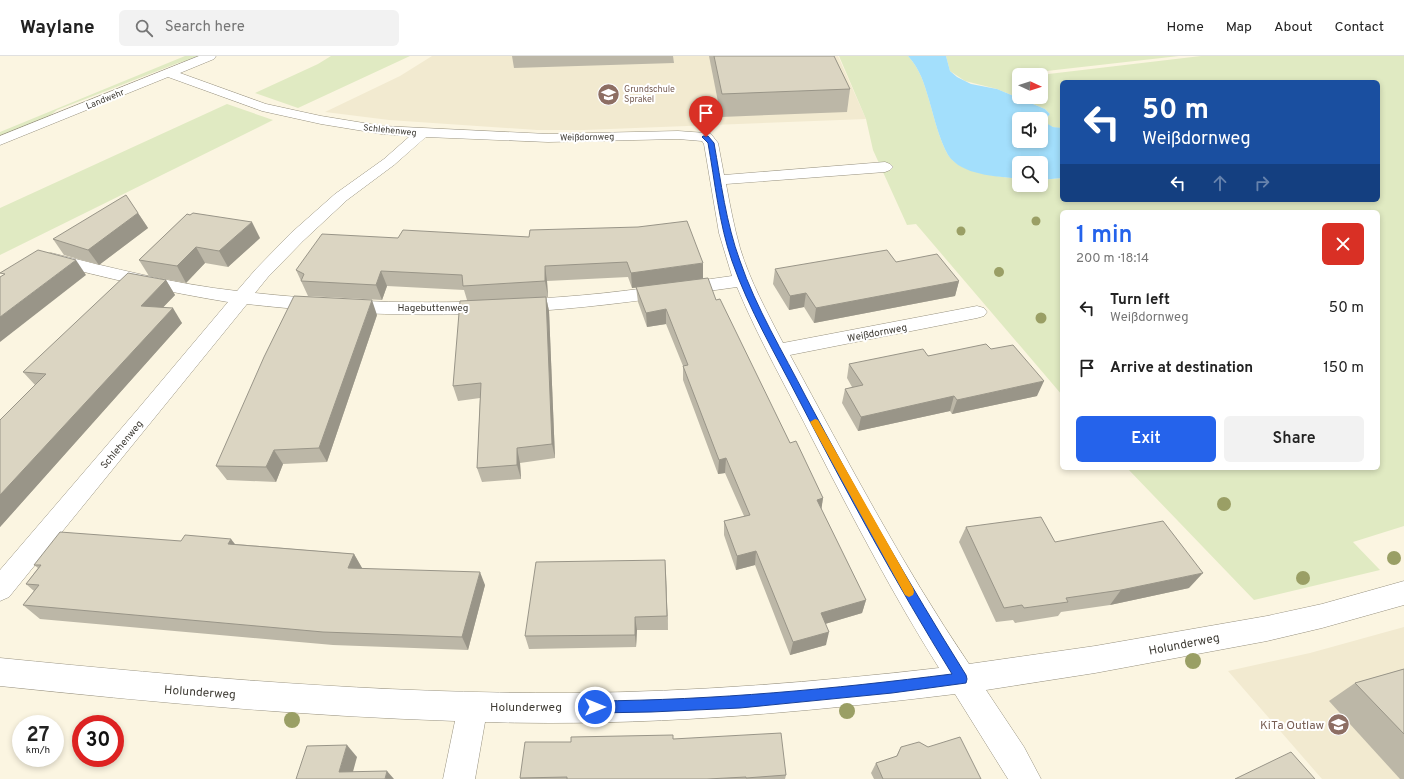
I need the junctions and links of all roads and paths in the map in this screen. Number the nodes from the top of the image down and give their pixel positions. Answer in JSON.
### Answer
{"nodes":[{"id":1,"x":210,"y":56,"type":"edge"},
{"id":2,"x":168,"y":73,"type":"junction"},
{"id":3,"x":423,"y":133,"type":"junction"},
{"id":4,"x":0,"y":141,"type":"edge"},
{"id":5,"x":885,"y":167,"type":"dead end"},
{"id":6,"x":718,"y":180,"type":"junction"},
{"id":7,"x":36,"y":253,"type":"edge"},
{"id":8,"x":744,"y":280,"type":"junction"},
{"id":9,"x":241,"y":298,"type":"junction"},
{"id":10,"x":977,"y":312,"type":"dead end"},
{"id":11,"x":778,"y":351,"type":"junction"},
{"id":12,"x":0,"y":589,"type":"edge"},
{"id":13,"x":1404,"y":593,"type":"edge"},
{"id":14,"x":0,"y":672,"type":"edge"},
{"id":15,"x":961,"y":679,"type":"junction"},
{"id":16,"x":473,"y":706,"type":"junction"},
{"id":17,"x":458,"y":779,"type":"edge"},
{"id":18,"x":1025,"y":779,"type":"edge"}],
"edges":[{"from":1,"to":2,"type":"street","name":"Landwehr"},
{"from":2,"to":3,"type":"street","name":"Schlehenweg"},
{"from":2,"to":4,"type":"street","name":"Landwehr"},
{"from":3,"to":6,"type":"street","name":"Weißdornweg"},
{"from":3,"to":9,"type":"street","name":"Schlehenweg"},
{"from":5,"to":6,"type":"street"},
{"from":6,"to":8,"type":"street","name":"Weißdornweg"},
{"from":7,"to":9,"type":"street"},
{"from":8,"to":9,"type":"street","name":"Hagebuttenweg"},
{"from":8,"to":11,"type":"street","name":"Weißdornweg"},
{"from":9,"to":12,"type":"street","name":"Schlehenweg"},
{"from":10,"to":11,"type":"street","name":"Weißdornweg"},
{"from":11,"to":15,"type":"street","name":"Weißdornweg"},
{"from":13,"to":15,"type":"street","name":"Holunderweg"},
{"from":14,"to":16,"type":"street","name":"Holunderweg"},
{"from":15,"to":16,"type":"street","name":"Holunderweg"},
{"from":15,"to":18,"type":"street"},
{"from":16,"to":17,"type":"street"}]}
